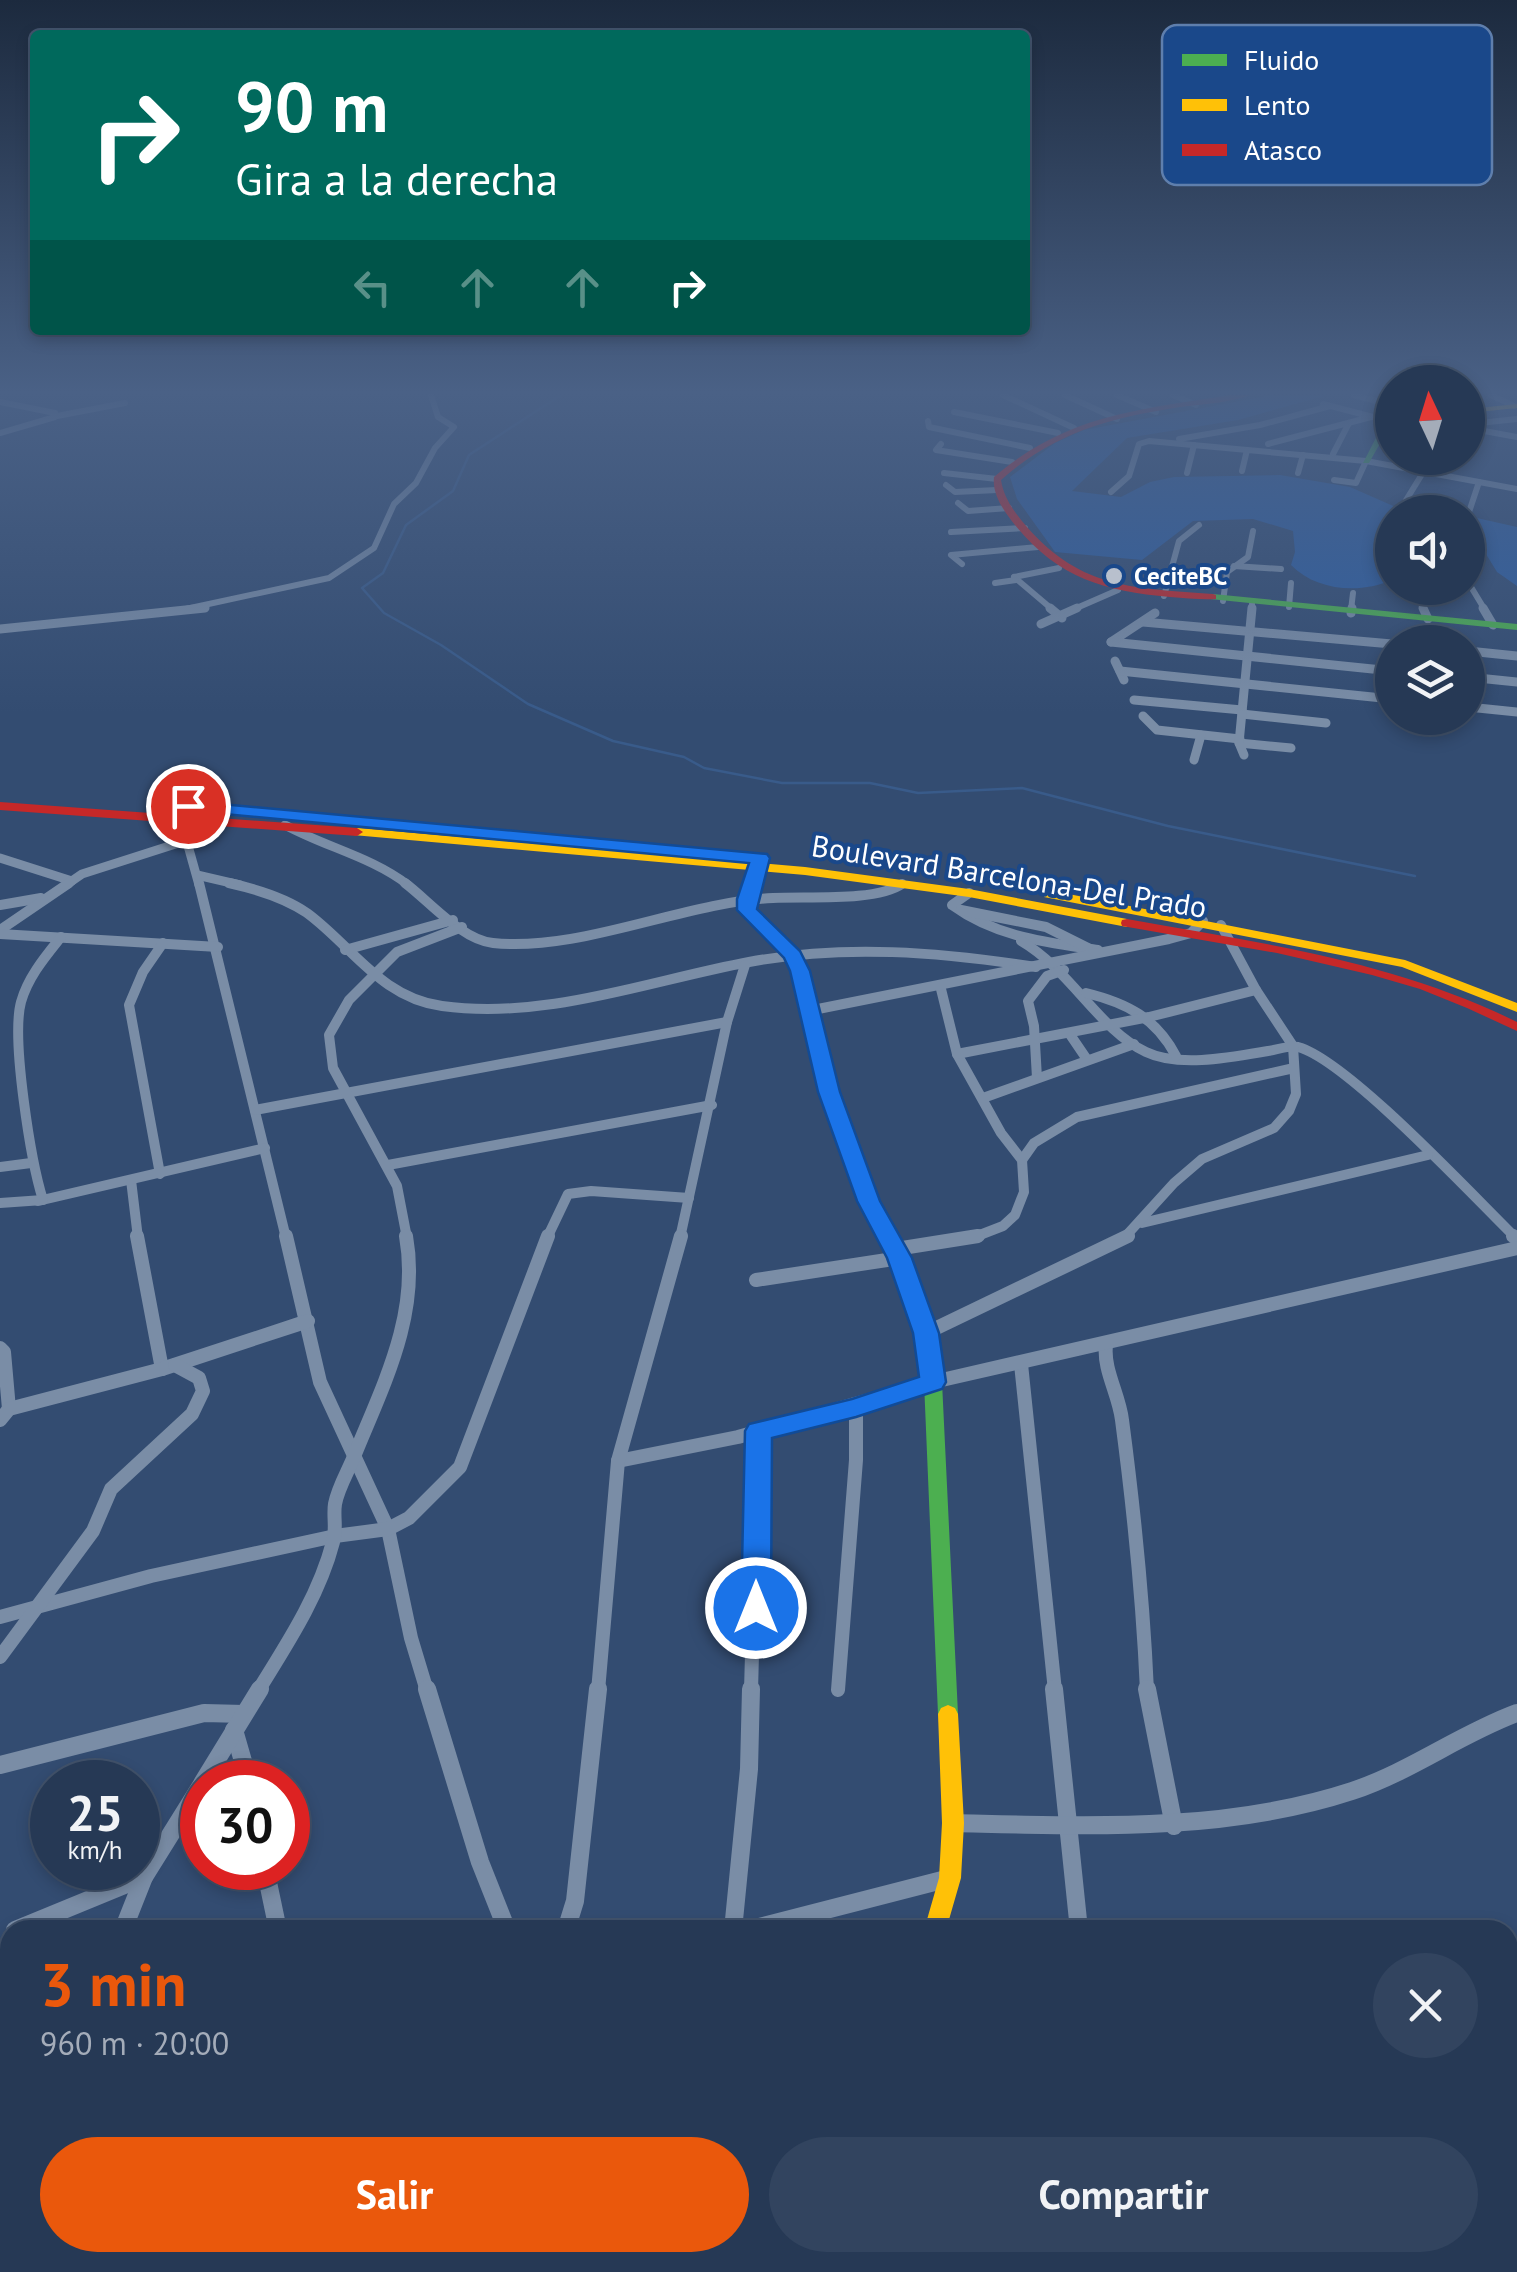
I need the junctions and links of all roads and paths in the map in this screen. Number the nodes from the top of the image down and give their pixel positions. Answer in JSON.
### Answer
{"nodes":[{"id":1,"x":397,"y":501,"type":"edge"},
{"id":2,"x":1006,"y":501,"type":"edge"},
{"id":3,"x":958,"y":503,"type":"dead end"},
{"id":4,"x":1009,"y":508,"type":"junction"},
{"id":5,"x":1198,"y":525,"type":"dead end"},
{"id":6,"x":1024,"y":528,"type":"junction"},
{"id":7,"x":1253,"y":531,"type":"dead end"},
{"id":8,"x":951,"y":532,"type":"dead end"},
{"id":9,"x":1038,"y":548,"type":"junction"},
{"id":10,"x":962,"y":564,"type":"dead end"},
{"id":11,"x":1234,"y":566,"type":"junction"},
{"id":12,"x":1059,"y":568,"type":"junction"},
{"id":13,"x":1282,"y":569,"type":"dead end"},
{"id":14,"x":1015,"y":578,"type":"junction"},
{"id":15,"x":995,"y":583,"type":"dead end"},
{"id":16,"x":1291,"y":583,"type":"dead end"},
{"id":17,"x":1118,"y":590,"type":"junction"},
{"id":18,"x":1353,"y":594,"type":"dead end"},
{"id":19,"x":1164,"y":596,"type":"junction"},
{"id":20,"x":1223,"y":601,"type":"junction"},
{"id":21,"x":1252,"y":604,"type":"junction"},
{"id":22,"x":1421,"y":605,"type":"edge"},
{"id":23,"x":1481,"y":605,"type":"edge"},
{"id":24,"x":1289,"y":608,"type":"junction"},
{"id":25,"x":1155,"y":613,"type":"dead end"},
{"id":26,"x":1352,"y":613,"type":"junction"},
{"id":27,"x":1062,"y":618,"type":"junction"},
{"id":28,"x":1428,"y":619,"type":"junction"},
{"id":29,"x":1143,"y":622,"type":"junction"},
{"id":30,"x":1041,"y":624,"type":"dead end"},
{"id":31,"x":1493,"y":625,"type":"junction"},
{"id":32,"x":1517,"y":627,"type":"edge"},
{"id":33,"x":0,"y":630,"type":"edge"},
{"id":34,"x":1250,"y":632,"type":"junction"},
{"id":35,"x":1375,"y":643,"type":"edge"},
{"id":36,"x":1485,"y":653,"type":"edge"},
{"id":37,"x":1517,"y":656,"type":"edge"},
{"id":38,"x":1247,"y":657,"type":"junction"},
{"id":39,"x":1375,"y":668,"type":"edge"},
{"id":40,"x":1485,"y":679,"type":"edge"},
{"id":41,"x":1517,"y":682,"type":"edge"},
{"id":42,"x":1244,"y":684,"type":"junction"},
{"id":43,"x":1375,"y":697,"type":"edge"},
{"id":44,"x":1485,"y":709,"type":"edge"},
{"id":45,"x":1242,"y":712,"type":"junction"},
{"id":46,"x":1517,"y":712,"type":"edge"},
{"id":47,"x":1143,"y":716,"type":"dead end"},
{"id":48,"x":1326,"y":723,"type":"dead end"},
{"id":49,"x":1201,"y":735,"type":"junction"},
{"id":50,"x":1240,"y":741,"type":"junction"},
{"id":51,"x":1290,"y":748,"type":"dead end"},
{"id":52,"x":1244,"y":755,"type":"dead end"},
{"id":53,"x":1194,"y":760,"type":"dead end"},
{"id":54,"x":0,"y":796,"type":"edge"},
{"id":55,"x":5,"y":807,"type":"edge"},
{"id":56,"x":180,"y":817,"type":"junction"},
{"id":57,"x":286,"y":825,"type":"junction"},
{"id":58,"x":327,"y":829,"type":"junction"},
{"id":59,"x":188,"y":840,"type":"junction"},
{"id":60,"x":314,"y":841,"type":"junction"},
{"id":61,"x":0,"y":861,"type":"edge"},
{"id":62,"x":758,"y":863,"type":"junction"},
{"id":63,"x":197,"y":875,"type":"junction"},
{"id":64,"x":72,"y":881,"type":"junction"},
{"id":65,"x":902,"y":884,"type":"junction"},
{"id":66,"x":969,"y":893,"type":"junction"},
{"id":67,"x":46,"y":897,"type":"junction"},
{"id":68,"x":746,"y":899,"type":"junction"},
{"id":69,"x":0,"y":904,"type":"edge"},
{"id":70,"x":957,"y":909,"type":"junction"},
{"id":71,"x":457,"y":923,"type":"junction"},
{"id":72,"x":1197,"y":927,"type":"junction"},
{"id":73,"x":0,"y":932,"type":"edge"},
{"id":74,"x":1225,"y":933,"type":"junction"},
{"id":75,"x":61,"y":937,"type":"junction"},
{"id":76,"x":1021,"y":941,"type":"junction"},
{"id":77,"x":163,"y":942,"type":"junction"},
{"id":78,"x":218,"y":948,"type":"junction"},
{"id":79,"x":1088,"y":948,"type":"junction"},
{"id":80,"x":345,"y":950,"type":"junction"},
{"id":81,"x":1107,"y":951,"type":"junction"},
{"id":82,"x":793,"y":955,"type":"junction"},
{"id":83,"x":745,"y":964,"type":"junction"},
{"id":84,"x":1060,"y":966,"type":"junction"},
{"id":85,"x":1036,"y":967,"type":"junction"},
{"id":86,"x":375,"y":978,"type":"junction"},
{"id":87,"x":940,"y":986,"type":"junction"},
{"id":88,"x":1256,"y":990,"type":"junction"},
{"id":89,"x":1086,"y":994,"type":"junction"},
{"id":90,"x":1517,"y":1008,"type":"edge"},
{"id":91,"x":808,"y":1012,"type":"junction"},
{"id":92,"x":1148,"y":1017,"type":"junction"},
{"id":93,"x":727,"y":1022,"type":"junction"},
{"id":94,"x":1111,"y":1024,"type":"junction"},
{"id":95,"x":1517,"y":1027,"type":"edge"},
{"id":96,"x":1068,"y":1033,"type":"junction"},
{"id":97,"x":1034,"y":1038,"type":"junction"},
{"id":98,"x":1134,"y":1044,"type":"junction"},
{"id":99,"x":1293,"y":1046,"type":"junction"},
{"id":100,"x":957,"y":1054,"type":"junction"},
{"id":101,"x":1176,"y":1056,"type":"junction"},
{"id":102,"x":1086,"y":1058,"type":"junction"},
{"id":103,"x":1294,"y":1068,"type":"junction"},
{"id":104,"x":1037,"y":1078,"type":"junction"},
{"id":105,"x":349,"y":1092,"type":"junction"},
{"id":106,"x":983,"y":1098,"type":"junction"},
{"id":107,"x":712,"y":1106,"type":"junction"},
{"id":108,"x":255,"y":1110,"type":"junction"},
{"id":109,"x":264,"y":1148,"type":"junction"},
{"id":110,"x":1428,"y":1155,"type":"junction"},
{"id":111,"x":1022,"y":1160,"type":"junction"},
{"id":112,"x":32,"y":1163,"type":"junction"},
{"id":113,"x":388,"y":1164,"type":"junction"},
{"id":114,"x":0,"y":1167,"type":"edge"},
{"id":115,"x":160,"y":1174,"type":"junction"},
{"id":116,"x":131,"y":1180,"type":"junction"},
{"id":117,"x":689,"y":1198,"type":"junction"},
{"id":118,"x":43,"y":1200,"type":"junction"},
{"id":119,"x":0,"y":1208,"type":"edge"},
{"id":120,"x":1142,"y":1223,"type":"junction"},
{"id":121,"x":1517,"y":1240,"type":"edge"},
{"id":122,"x":1517,"y":1248,"type":"edge"},
{"id":123,"x":898,"y":1253,"type":"junction"},
{"id":124,"x":756,"y":1280,"type":"dead end"},
{"id":125,"x":308,"y":1321,"type":"junction"},
{"id":126,"x":926,"y":1333,"type":"junction"},
{"id":127,"x":1106,"y":1345,"type":"junction"},
{"id":128,"x":0,"y":1348,"type":"edge"},
{"id":129,"x":1021,"y":1364,"type":"junction"},
{"id":130,"x":168,"y":1367,"type":"junction"},
{"id":131,"x":933,"y":1382,"type":"junction"},
{"id":132,"x":856,"y":1408,"type":"junction"},
{"id":133,"x":5,"y":1414,"type":"edge"},
{"id":134,"x":758,"y":1431,"type":"junction"},
{"id":135,"x":354,"y":1454,"type":"junction"},
{"id":136,"x":618,"y":1461,"type":"junction"},
{"id":137,"x":388,"y":1529,"type":"junction"},
{"id":138,"x":335,"y":1536,"type":"junction"},
{"id":139,"x":38,"y":1607,"type":"junction"},
{"id":140,"x":0,"y":1617,"type":"edge"},
{"id":141,"x":0,"y":1656,"type":"edge"},
{"id":142,"x":838,"y":1690,"type":"dead end"},
{"id":143,"x":1517,"y":1713,"type":"edge"},
{"id":144,"x":244,"y":1714,"type":"junction"},
{"id":145,"x":234,"y":1730,"type":"junction"},
{"id":146,"x":216,"y":1760,"type":"edge"},
{"id":147,"x":243,"y":1760,"type":"edge"},
{"id":148,"x":0,"y":1765,"type":"edge"},
{"id":149,"x":180,"y":1820,"type":"edge"},
{"id":150,"x":953,"y":1823,"type":"junction"},
{"id":151,"x":1066,"y":1825,"type":"junction"},
{"id":152,"x":1174,"y":1826,"type":"junction"},
{"id":153,"x":160,"y":1852,"type":"edge"},
{"id":154,"x":950,"y":1878,"type":"junction"},
{"id":155,"x":116,"y":1890,"type":"edge"},
{"id":156,"x":139,"y":1890,"type":"edge"},
{"id":157,"x":270,"y":1890,"type":"edge"},
{"id":158,"x":44,"y":1920,"type":"edge"},
{"id":159,"x":127,"y":1920,"type":"edge"},
{"id":160,"x":276,"y":1920,"type":"edge"},
{"id":161,"x":504,"y":1920,"type":"edge"},
{"id":162,"x":569,"y":1920,"type":"edge"},
{"id":163,"x":734,"y":1920,"type":"edge"},
{"id":164,"x":787,"y":1920,"type":"edge"},
{"id":165,"x":938,"y":1920,"type":"edge"},
{"id":166,"x":1078,"y":1920,"type":"edge"}],
"edges":[{"from":1,"to":33,"type":"street"},
{"from":2,"to":4,"type":"main road"},
{"from":3,"to":4,"type":"street"},
{"from":4,"to":6,"type":"main road"},
{"from":5,"to":19,"type":"street"},
{"from":6,"to":8,"type":"street"},
{"from":6,"to":9,"type":"main road"},
{"from":7,"to":11,"type":"street"},
{"from":9,"to":10,"type":"street"},
{"from":9,"to":12,"type":"main road"},
{"from":11,"to":13,"type":"street"},
{"from":11,"to":20,"type":"street"},
{"from":12,"to":14,"type":"street"},
{"from":12,"to":17,"type":"main road"},
{"from":14,"to":15,"type":"street"},
{"from":14,"to":27,"type":"street"},
{"from":16,"to":24,"type":"street"},
{"from":17,"to":19,"type":"main road"},
{"from":17,"to":27,"type":"street"},
{"from":18,"to":26,"type":"street"},
{"from":19,"to":20,"type":"main road"},
{"from":20,"to":21,"type":"main road"},
{"from":21,"to":24,"type":"main road"},
{"from":21,"to":34,"type":"street"},
{"from":22,"to":28,"type":"street"},
{"from":23,"to":31,"type":"street"},
{"from":24,"to":26,"type":"main road"},
{"from":25,"to":29,"type":"street"},
{"from":26,"to":28,"type":"main road"},
{"from":27,"to":30,"type":"street"},
{"from":28,"to":31,"type":"main road"},
{"from":29,"to":34,"type":"street"},
{"from":29,"to":38,"type":"street"},
{"from":31,"to":32,"type":"main road"},
{"from":34,"to":35,"type":"street"},
{"from":34,"to":38,"type":"street"},
{"from":36,"to":37,"type":"street"},
{"from":38,"to":39,"type":"street"},
{"from":38,"to":42,"type":"street"},
{"from":40,"to":41,"type":"street"},
{"from":42,"to":43,"type":"street"},
{"from":42,"to":45,"type":"street"},
{"from":42,"to":45,"type":"street"},
{"from":44,"to":46,"type":"street"},
{"from":45,"to":48,"type":"street"},
{"from":45,"to":50,"type":"street"},
{"from":47,"to":49,"type":"street"},
{"from":49,"to":50,"type":"street"},
{"from":49,"to":53,"type":"street"},
{"from":50,"to":51,"type":"street"},
{"from":50,"to":52,"type":"street"},
{"from":54,"to":62,"type":"main road","name":"Boulevard Barcelona-Del Prado"},
{"from":55,"to":56,"type":"main road","name":"Boulevard Barcelona-Del Prado"},
{"from":56,"to":57,"type":"main road","name":"Boulevard Barcelona-Del Prado"},
{"from":56,"to":59,"type":"street"},
{"from":57,"to":58,"type":"main road","name":"Boulevard Barcelona-Del Prado"},
{"from":57,"to":60,"type":"street"},
{"from":58,"to":60,"type":"street"},
{"from":58,"to":62,"type":"main road","name":"Boulevard Barcelona-Del Prado"},
{"from":59,"to":63,"type":"street"},
{"from":59,"to":64,"type":"street"},
{"from":60,"to":71,"type":"street"},
{"from":61,"to":64,"type":"street"},
{"from":62,"to":65,"type":"main road","name":"Boulevard Barcelona-Del Prado"},
{"from":62,"to":68,"type":"main road"},
{"from":62,"to":72,"type":"main road","name":"Boulevard Barcelona-Del Prado"},
{"from":63,"to":78,"type":"street"},
{"from":63,"to":80,"type":"street"},
{"from":64,"to":67,"type":"street"},
{"from":65,"to":66,"type":"main road","name":"Boulevard Barcelona-Del Prado"},
{"from":65,"to":68,"type":"street"},
{"from":66,"to":70,"type":"street"},
{"from":66,"to":72,"type":"main road","name":"Boulevard Barcelona-Del Prado"},
{"from":67,"to":69,"type":"street"},
{"from":67,"to":73,"type":"street"},
{"from":68,"to":71,"type":"street"},
{"from":68,"to":82,"type":"main road"},
{"from":70,"to":76,"type":"street"},
{"from":70,"to":79,"type":"street"},
{"from":71,"to":80,"type":"street"},
{"from":71,"to":86,"type":"street"},
{"from":72,"to":74,"type":"main road","name":"Boulevard Barcelona-Del Prado"},
{"from":72,"to":81,"type":"street"},
{"from":73,"to":75,"type":"street"},
{"from":74,"to":88,"type":"street"},
{"from":74,"to":90,"type":"main road","name":"Boulevard Barcelona-Del Prado"},
{"from":74,"to":95,"type":"main road","name":"Boulevard Barcelona-Del Prado"},
{"from":75,"to":77,"type":"street"},
{"from":75,"to":112,"type":"street"},
{"from":76,"to":79,"type":"street"},
{"from":76,"to":84,"type":"street"},
{"from":77,"to":78,"type":"street"},
{"from":77,"to":115,"type":"street"},
{"from":78,"to":108,"type":"street"},
{"from":79,"to":81,"type":"street"},
{"from":80,"to":86,"type":"street"},
{"from":81,"to":84,"type":"street"},
{"from":82,"to":83,"type":"street"},
{"from":82,"to":85,"type":"street"},
{"from":82,"to":91,"type":"main road"},
{"from":83,"to":86,"type":"street"},
{"from":83,"to":93,"type":"street"},
{"from":84,"to":85,"type":"street"},
{"from":84,"to":89,"type":"street"},
{"from":84,"to":97,"type":"street"},
{"from":85,"to":87,"type":"street"},
{"from":86,"to":105,"type":"street"},
{"from":87,"to":91,"type":"street"},
{"from":87,"to":100,"type":"street"},
{"from":88,"to":92,"type":"street"},
{"from":88,"to":99,"type":"street"},
{"from":89,"to":92,"type":"street"},
{"from":89,"to":94,"type":"street"},
{"from":91,"to":123,"type":"main road"},
{"from":92,"to":94,"type":"street"},
{"from":92,"to":101,"type":"street"},
{"from":93,"to":105,"type":"street"},
{"from":93,"to":107,"type":"street"},
{"from":94,"to":96,"type":"street"},
{"from":94,"to":98,"type":"street"},
{"from":96,"to":97,"type":"street"},
{"from":96,"to":102,"type":"street"},
{"from":97,"to":100,"type":"street"},
{"from":97,"to":104,"type":"street"},
{"from":98,"to":101,"type":"street"},
{"from":98,"to":102,"type":"street"},
{"from":99,"to":101,"type":"street"},
{"from":99,"to":103,"type":"street"},
{"from":99,"to":110,"type":"street"},
{"from":100,"to":106,"type":"street"},
{"from":102,"to":104,"type":"street"},
{"from":103,"to":111,"type":"street"},
{"from":103,"to":120,"type":"street"},
{"from":104,"to":106,"type":"street"},
{"from":105,"to":108,"type":"street"},
{"from":105,"to":113,"type":"street"},
{"from":106,"to":111,"type":"street"},
{"from":107,"to":113,"type":"street"},
{"from":107,"to":117,"type":"street"},
{"from":108,"to":109,"type":"street"},
{"from":109,"to":115,"type":"street"},
{"from":109,"to":125,"type":"street"},
{"from":110,"to":120,"type":"street"},
{"from":110,"to":121,"type":"street"},
{"from":111,"to":123,"type":"street"},
{"from":112,"to":114,"type":"street"},
{"from":112,"to":118,"type":"street"},
{"from":113,"to":135,"type":"street"},
{"from":115,"to":116,"type":"street"},
{"from":116,"to":118,"type":"street"},
{"from":116,"to":130,"type":"street"},
{"from":117,"to":136,"type":"street"},
{"from":117,"to":137,"type":"street"},
{"from":118,"to":119,"type":"street"},
{"from":120,"to":126,"type":"street"},
{"from":122,"to":127,"type":"street"},
{"from":123,"to":124,"type":"street"},
{"from":123,"to":126,"type":"main road"},
{"from":125,"to":130,"type":"street"},
{"from":125,"to":135,"type":"street"},
{"from":126,"to":131,"type":"main road"},
{"from":127,"to":129,"type":"street"},
{"from":127,"to":152,"type":"street"},
{"from":128,"to":133,"type":"street"},
{"from":129,"to":131,"type":"street"},
{"from":129,"to":151,"type":"street"},
{"from":130,"to":133,"type":"street"},
{"from":130,"to":139,"type":"street"},
{"from":131,"to":132,"type":"street"},
{"from":131,"to":150,"type":"main road"},
{"from":132,"to":134,"type":"street"},
{"from":132,"to":142,"type":"street"},
{"from":134,"to":136,"type":"street"},
{"from":134,"to":163,"type":"street"},
{"from":135,"to":137,"type":"street"},
{"from":135,"to":138,"type":"street"},
{"from":136,"to":162,"type":"street"},
{"from":137,"to":138,"type":"street"},
{"from":137,"to":161,"type":"street"},
{"from":138,"to":139,"type":"street"},
{"from":138,"to":144,"type":"street"},
{"from":139,"to":140,"type":"street"},
{"from":139,"to":141,"type":"street"},
{"from":143,"to":152,"type":"street"},
{"from":144,"to":145,"type":"street"},
{"from":144,"to":148,"type":"street"},
{"from":145,"to":146,"type":"street"},
{"from":145,"to":147,"type":"street"},
{"from":149,"to":153,"type":"street"},
{"from":150,"to":151,"type":"street"},
{"from":150,"to":154,"type":"main road"},
{"from":151,"to":152,"type":"street"},
{"from":151,"to":166,"type":"street"},
{"from":154,"to":164,"type":"street"},
{"from":154,"to":165,"type":"main road"},
{"from":155,"to":158,"type":"street"},
{"from":156,"to":159,"type":"street"},
{"from":157,"to":160,"type":"street"}]}
